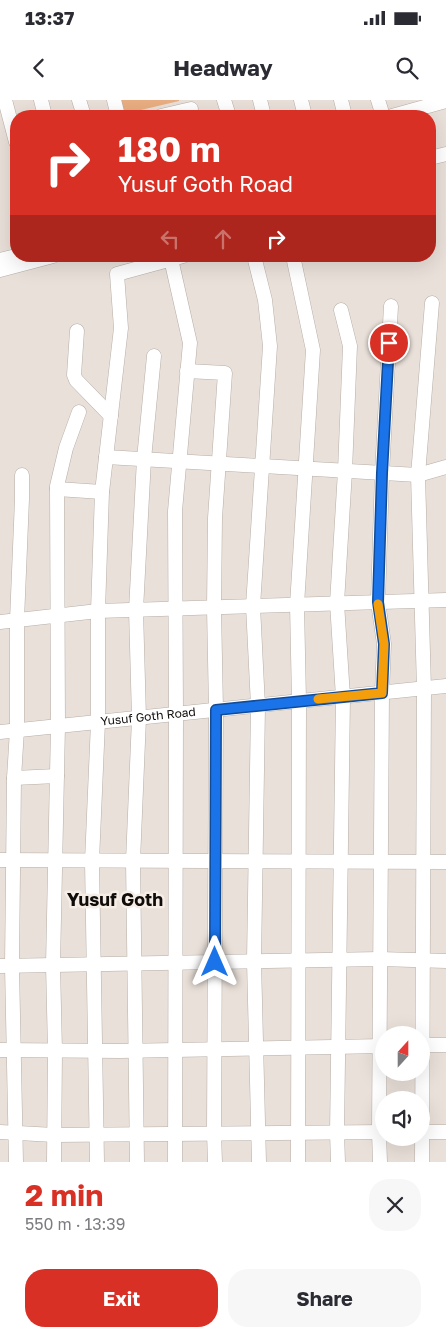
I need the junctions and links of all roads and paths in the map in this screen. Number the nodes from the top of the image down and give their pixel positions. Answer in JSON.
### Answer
{"nodes":[{"id":1,"x":446,"y":101,"type":"edge"},
{"id":2,"x":7,"y":102,"type":"edge"},
{"id":3,"x":415,"y":104,"type":"edge"},
{"id":4,"x":404,"y":110,"type":"edge"},
{"id":5,"x":10,"y":115,"type":"edge"},
{"id":6,"x":30,"y":262,"type":"edge"},
{"id":7,"x":162,"y":262,"type":"edge"},
{"id":8,"x":178,"y":262,"type":"edge"},
{"id":9,"x":256,"y":262,"type":"edge"},
{"id":10,"x":294,"y":262,"type":"edge"},
{"id":11,"x":0,"y":270,"type":"edge"},
{"id":12,"x":432,"y":303,"type":"dead end"},
{"id":13,"x":390,"y":306,"type":"dead end"},
{"id":14,"x":341,"y":310,"type":"dead end"},
{"id":15,"x":77,"y":331,"type":"dead end"},
{"id":16,"x":154,"y":356,"type":"dead end"},
{"id":17,"x":187,"y":371,"type":"junction"},
{"id":18,"x":79,"y":412,"type":"dead end"},
{"id":19,"x":111,"y":416,"type":"junction"},
{"id":20,"x":106,"y":457,"type":"junction"},
{"id":21,"x":144,"y":459,"type":"junction"},
{"id":22,"x":179,"y":461,"type":"junction"},
{"id":23,"x":220,"y":464,"type":"junction"},
{"id":24,"x":263,"y":466,"type":"junction"},
{"id":25,"x":446,"y":467,"type":"edge"},
{"id":26,"x":306,"y":468,"type":"junction"},
{"id":27,"x":345,"y":471,"type":"junction"},
{"id":28,"x":382,"y":473,"type":"junction"},
{"id":29,"x":22,"y":475,"type":"dead end"},
{"id":30,"x":418,"y":475,"type":"junction"},
{"id":31,"x":57,"y":489,"type":"junction"},
{"id":32,"x":102,"y":492,"type":"junction"},
{"id":33,"x":422,"y":600,"type":"junction"},
{"id":34,"x":446,"y":600,"type":"edge"},
{"id":35,"x":378,"y":602,"type":"junction"},
{"id":36,"x":337,"y":604,"type":"junction"},
{"id":37,"x":297,"y":605,"type":"junction"},
{"id":38,"x":254,"y":606,"type":"junction"},
{"id":39,"x":214,"y":608,"type":"junction"},
{"id":40,"x":176,"y":609,"type":"junction"},
{"id":41,"x":136,"y":610,"type":"junction"},
{"id":42,"x":98,"y":611,"type":"junction"},
{"id":43,"x":57,"y":616,"type":"junction"},
{"id":44,"x":17,"y":620,"type":"junction"},
{"id":45,"x":0,"y":622,"type":"edge"},
{"id":46,"x":446,"y":686,"type":"edge"},
{"id":47,"x":424,"y":689,"type":"junction"},
{"id":48,"x":382,"y":693,"type":"junction"},
{"id":49,"x":343,"y":697,"type":"junction"},
{"id":50,"x":299,"y":702,"type":"junction"},
{"id":51,"x":258,"y":706,"type":"junction"},
{"id":52,"x":216,"y":710,"type":"junction"},
{"id":53,"x":176,"y":714,"type":"junction"},
{"id":54,"x":139,"y":718,"type":"junction"},
{"id":55,"x":98,"y":722,"type":"junction"},
{"id":56,"x":58,"y":726,"type":"junction"},
{"id":57,"x":17,"y":730,"type":"junction"},
{"id":58,"x":0,"y":732,"type":"edge"},
{"id":59,"x":57,"y":776,"type":"junction"},
{"id":60,"x":14,"y":778,"type":"junction"},
{"id":61,"x":7,"y":860,"type":"edge"},
{"id":62,"x":56,"y":861,"type":"junction"},
{"id":63,"x":92,"y":861,"type":"junction"},
{"id":64,"x":133,"y":861,"type":"junction"},
{"id":65,"x":175,"y":861,"type":"junction"},
{"id":66,"x":215,"y":862,"type":"junction"},
{"id":67,"x":255,"y":862,"type":"junction"},
{"id":68,"x":299,"y":862,"type":"junction"},
{"id":69,"x":342,"y":862,"type":"junction"},
{"id":70,"x":381,"y":862,"type":"junction"},
{"id":71,"x":424,"y":862,"type":"junction"},
{"id":72,"x":446,"y":862,"type":"edge"},
{"id":73,"x":380,"y":958,"type":"junction"},
{"id":74,"x":340,"y":959,"type":"junction"},
{"id":75,"x":298,"y":960,"type":"junction"},
{"id":76,"x":423,"y":960,"type":"junction"},
{"id":77,"x":254,"y":961,"type":"junction"},
{"id":78,"x":446,"y":961,"type":"edge"},
{"id":79,"x":215,"y":962,"type":"junction"},
{"id":80,"x":135,"y":963,"type":"junction"},
{"id":81,"x":174,"y":963,"type":"junction"},
{"id":82,"x":94,"y":964,"type":"junction"},
{"id":83,"x":53,"y":965,"type":"junction"},
{"id":84,"x":6,"y":966,"type":"edge"},
{"id":85,"x":382,"y":1026,"type":"edge"},
{"id":86,"x":422,"y":1026,"type":"edge"},
{"id":87,"x":430,"y":1045,"type":"edge"},
{"id":88,"x":446,"y":1045,"type":"edge"},
{"id":89,"x":375,"y":1046,"type":"edge"},
{"id":90,"x":338,"y":1047,"type":"junction"},
{"id":91,"x":298,"y":1048,"type":"junction"},
{"id":92,"x":214,"y":1049,"type":"junction"},
{"id":93,"x":257,"y":1049,"type":"junction"},
{"id":94,"x":7,"y":1050,"type":"edge"},
{"id":95,"x":174,"y":1050,"type":"junction"},
{"id":96,"x":56,"y":1051,"type":"junction"},
{"id":97,"x":96,"y":1051,"type":"junction"},
{"id":98,"x":136,"y":1051,"type":"junction"},
{"id":99,"x":0,"y":1132,"type":"edge"},
{"id":100,"x":375,"y":1132,"type":"edge"},
{"id":101,"x":430,"y":1132,"type":"edge"},
{"id":102,"x":446,"y":1132,"type":"edge"},
{"id":103,"x":15,"y":1133,"type":"junction"},
{"id":104,"x":297,"y":1133,"type":"junction"},
{"id":105,"x":337,"y":1133,"type":"junction"},
{"id":106,"x":174,"y":1134,"type":"junction"},
{"id":107,"x":214,"y":1134,"type":"junction"},
{"id":108,"x":258,"y":1134,"type":"junction"},
{"id":109,"x":54,"y":1135,"type":"junction"},
{"id":110,"x":97,"y":1135,"type":"junction"},
{"id":111,"x":137,"y":1135,"type":"junction"},
{"id":112,"x":381,"y":1146,"type":"edge"},
{"id":113,"x":421,"y":1146,"type":"edge"},
{"id":114,"x":16,"y":1162,"type":"edge"},
{"id":115,"x":54,"y":1162,"type":"edge"},
{"id":116,"x":97,"y":1162,"type":"edge"},
{"id":117,"x":137,"y":1162,"type":"edge"},
{"id":118,"x":174,"y":1162,"type":"edge"},
{"id":119,"x":215,"y":1162,"type":"edge"},
{"id":120,"x":259,"y":1162,"type":"edge"},
{"id":121,"x":298,"y":1162,"type":"edge"},
{"id":122,"x":338,"y":1162,"type":"edge"},
{"id":123,"x":380,"y":1162,"type":"edge"},
{"id":124,"x":422,"y":1162,"type":"edge"}],
"edges":[{"from":1,"to":3,"type":"street"},
{"from":2,"to":5,"type":"street"},
{"from":3,"to":4,"type":"street"},
{"from":6,"to":11,"type":"street"},
{"from":7,"to":19,"type":"street"},
{"from":8,"to":17,"type":"street"},
{"from":9,"to":24,"type":"street"},
{"from":10,"to":26,"type":"street"},
{"from":12,"to":30,"type":"street"},
{"from":13,"to":28,"type":"street"},
{"from":14,"to":27,"type":"street"},
{"from":15,"to":19,"type":"street"},
{"from":16,"to":21,"type":"street"},
{"from":17,"to":22,"type":"street"},
{"from":17,"to":23,"type":"street"},
{"from":18,"to":31,"type":"street"},
{"from":19,"to":20,"type":"street"},
{"from":20,"to":21,"type":"street"},
{"from":20,"to":32,"type":"street"},
{"from":21,"to":22,"type":"street"},
{"from":21,"to":41,"type":"street"},
{"from":22,"to":23,"type":"street"},
{"from":22,"to":40,"type":"street"},
{"from":23,"to":24,"type":"street"},
{"from":23,"to":39,"type":"street"},
{"from":24,"to":26,"type":"street"},
{"from":24,"to":38,"type":"street"},
{"from":25,"to":30,"type":"street"},
{"from":26,"to":27,"type":"street"},
{"from":26,"to":37,"type":"street"},
{"from":27,"to":28,"type":"street"},
{"from":27,"to":36,"type":"street"},
{"from":28,"to":30,"type":"street"},
{"from":28,"to":35,"type":"street"},
{"from":29,"to":44,"type":"street"},
{"from":30,"to":33,"type":"street"},
{"from":31,"to":32,"type":"street"},
{"from":31,"to":43,"type":"street"},
{"from":32,"to":42,"type":"street"},
{"from":33,"to":34,"type":"street"},
{"from":33,"to":35,"type":"street"},
{"from":33,"to":47,"type":"street"},
{"from":35,"to":36,"type":"street"},
{"from":35,"to":48,"type":"street"},
{"from":36,"to":37,"type":"street"},
{"from":36,"to":49,"type":"street"},
{"from":37,"to":38,"type":"street"},
{"from":37,"to":50,"type":"street"},
{"from":38,"to":39,"type":"street"},
{"from":38,"to":51,"type":"street"},
{"from":39,"to":40,"type":"street"},
{"from":39,"to":52,"type":"street"},
{"from":40,"to":41,"type":"street"},
{"from":40,"to":53,"type":"street"},
{"from":41,"to":42,"type":"street"},
{"from":41,"to":54,"type":"street"},
{"from":42,"to":43,"type":"street"},
{"from":42,"to":55,"type":"street"},
{"from":43,"to":44,"type":"street"},
{"from":43,"to":56,"type":"street"},
{"from":44,"to":45,"type":"street"},
{"from":44,"to":57,"type":"street"},
{"from":46,"to":47,"type":"street","name":"Yusuf Goth Road"},
{"from":47,"to":48,"type":"street","name":"Yusuf Goth Road"},
{"from":47,"to":71,"type":"street"},
{"from":48,"to":49,"type":"street","name":"Yusuf Goth Road"},
{"from":48,"to":70,"type":"street"},
{"from":49,"to":50,"type":"street","name":"Yusuf Goth Road"},
{"from":49,"to":69,"type":"street"},
{"from":50,"to":51,"type":"street","name":"Yusuf Goth Road"},
{"from":50,"to":68,"type":"street"},
{"from":51,"to":52,"type":"street","name":"Yusuf Goth Road"},
{"from":51,"to":67,"type":"street"},
{"from":52,"to":53,"type":"street","name":"Yusuf Goth Road"},
{"from":52,"to":66,"type":"street"},
{"from":53,"to":54,"type":"street","name":"Yusuf Goth Road"},
{"from":53,"to":65,"type":"street"},
{"from":54,"to":55,"type":"street","name":"Yusuf Goth Road"},
{"from":54,"to":64,"type":"street"},
{"from":55,"to":56,"type":"street","name":"Yusuf Goth Road"},
{"from":55,"to":63,"type":"street"},
{"from":56,"to":57,"type":"street","name":"Yusuf Goth Road"},
{"from":56,"to":59,"type":"street"},
{"from":57,"to":58,"type":"street","name":"Yusuf Goth Road"},
{"from":57,"to":60,"type":"street"},
{"from":59,"to":60,"type":"street"},
{"from":59,"to":62,"type":"street"},
{"from":60,"to":61,"type":"street"},
{"from":61,"to":62,"type":"street"},
{"from":61,"to":84,"type":"street"},
{"from":62,"to":63,"type":"street"},
{"from":62,"to":83,"type":"street"},
{"from":63,"to":64,"type":"street"},
{"from":63,"to":82,"type":"street"},
{"from":64,"to":65,"type":"street"},
{"from":64,"to":80,"type":"street"},
{"from":65,"to":66,"type":"street"},
{"from":65,"to":81,"type":"street"},
{"from":66,"to":67,"type":"street"},
{"from":66,"to":79,"type":"street"},
{"from":67,"to":68,"type":"street"},
{"from":67,"to":77,"type":"street"},
{"from":68,"to":69,"type":"street"},
{"from":68,"to":75,"type":"street"},
{"from":69,"to":70,"type":"street"},
{"from":69,"to":74,"type":"street"},
{"from":70,"to":71,"type":"street"},
{"from":70,"to":73,"type":"street"},
{"from":71,"to":72,"type":"street"},
{"from":71,"to":76,"type":"street"},
{"from":73,"to":74,"type":"street"},
{"from":73,"to":76,"type":"street"},
{"from":73,"to":85,"type":"street"},
{"from":74,"to":75,"type":"street"},
{"from":74,"to":90,"type":"street"},
{"from":75,"to":77,"type":"street"},
{"from":75,"to":91,"type":"street"},
{"from":76,"to":78,"type":"street"},
{"from":76,"to":86,"type":"street"},
{"from":77,"to":79,"type":"street"},
{"from":77,"to":93,"type":"street"},
{"from":79,"to":81,"type":"street"},
{"from":79,"to":92,"type":"street"},
{"from":80,"to":81,"type":"street"},
{"from":80,"to":82,"type":"street"},
{"from":80,"to":98,"type":"street"},
{"from":81,"to":95,"type":"street"},
{"from":82,"to":83,"type":"street"},
{"from":82,"to":97,"type":"street"},
{"from":83,"to":84,"type":"street"},
{"from":83,"to":96,"type":"street"},
{"from":84,"to":94,"type":"street"},
{"from":87,"to":88,"type":"street"},
{"from":89,"to":90,"type":"street"},
{"from":90,"to":91,"type":"street"},
{"from":90,"to":105,"type":"street"},
{"from":91,"to":93,"type":"street"},
{"from":91,"to":104,"type":"street"},
{"from":92,"to":93,"type":"street"},
{"from":92,"to":95,"type":"street"},
{"from":92,"to":107,"type":"street"},
{"from":93,"to":108,"type":"street"},
{"from":94,"to":96,"type":"street"},
{"from":94,"to":103,"type":"street"},
{"from":95,"to":98,"type":"street"},
{"from":95,"to":106,"type":"street"},
{"from":96,"to":97,"type":"street"},
{"from":96,"to":109,"type":"street"},
{"from":97,"to":98,"type":"street"},
{"from":97,"to":110,"type":"street"},
{"from":98,"to":111,"type":"street"},
{"from":99,"to":103,"type":"street"},
{"from":100,"to":105,"type":"street"},
{"from":101,"to":102,"type":"street"},
{"from":103,"to":109,"type":"street"},
{"from":103,"to":114,"type":"street"},
{"from":104,"to":105,"type":"street"},
{"from":104,"to":108,"type":"street"},
{"from":104,"to":121,"type":"street"},
{"from":105,"to":122,"type":"street"},
{"from":106,"to":107,"type":"street"},
{"from":106,"to":111,"type":"street"},
{"from":106,"to":118,"type":"street"},
{"from":107,"to":108,"type":"street"},
{"from":107,"to":119,"type":"street"},
{"from":108,"to":120,"type":"street"},
{"from":109,"to":110,"type":"street"},
{"from":109,"to":115,"type":"street"},
{"from":110,"to":111,"type":"street"},
{"from":110,"to":116,"type":"street"},
{"from":111,"to":117,"type":"street"},
{"from":112,"to":123,"type":"street"},
{"from":113,"to":124,"type":"street"}]}
